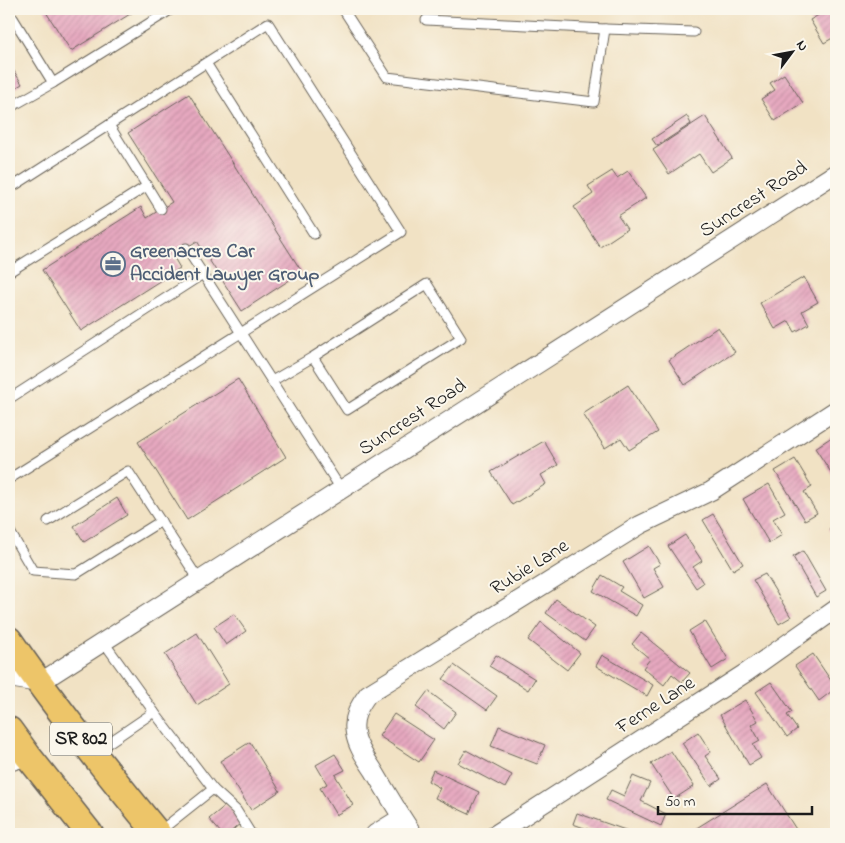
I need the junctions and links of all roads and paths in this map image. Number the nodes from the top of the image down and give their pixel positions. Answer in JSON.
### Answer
{"nodes":[{"id":1,"x":172,"y":9,"type":"edge"},
{"id":2,"x":343,"y":9,"type":"edge"},
{"id":3,"x":13,"y":18,"type":"dead end"},
{"id":4,"x":426,"y":20,"type":"dead end"},
{"id":5,"x":605,"y":29,"type":"junction"},
{"id":6,"x":694,"y":32,"type":"dead end"},
{"id":7,"x":206,"y":63,"type":"junction"},
{"id":8,"x":53,"y":83,"type":"junction"},
{"id":9,"x":9,"y":108,"type":"edge"},
{"id":10,"x":109,"y":125,"type":"junction"},
{"id":11,"x":836,"y":173,"type":"edge"},
{"id":12,"x":146,"y":186,"type":"junction"},
{"id":13,"x":9,"y":189,"type":"edge"},
{"id":14,"x":161,"y":209,"type":"dead end"},
{"id":15,"x":314,"y":234,"type":"dead end"},
{"id":16,"x":186,"y":248,"type":"dead end"},
{"id":17,"x":9,"y":272,"type":"edge"},
{"id":18,"x":203,"y":274,"type":"junction"},
{"id":19,"x":241,"y":333,"type":"junction"},
{"id":20,"x":313,"y":357,"type":"junction"},
{"id":21,"x":272,"y":381,"type":"junction"},
{"id":22,"x":9,"y":399,"type":"edge"},
{"id":23,"x":836,"y":410,"type":"edge"},
{"id":24,"x":9,"y":479,"type":"edge"},
{"id":25,"x":341,"y":489,"type":"junction"},
{"id":26,"x":48,"y":521,"type":"dead end"},
{"id":27,"x":161,"y":521,"type":"junction"},
{"id":28,"x":9,"y":530,"type":"edge"},
{"id":29,"x":199,"y":580,"type":"junction"},
{"id":30,"x":836,"y":609,"type":"edge"},
{"id":31,"x":9,"y":640,"type":"edge"},
{"id":32,"x":103,"y":641,"type":"junction"},
{"id":33,"x":9,"y":678,"type":"edge"},
{"id":34,"x":39,"y":683,"type":"junction"},
{"id":35,"x":154,"y":712,"type":"junction"},
{"id":36,"x":9,"y":730,"type":"edge"},
{"id":37,"x":92,"y":754,"type":"junction"},
{"id":38,"x":18,"y":759,"type":"edge"},
{"id":39,"x":213,"y":790,"type":"junction"},
{"id":40,"x":401,"y":818,"type":"junction"},
{"id":41,"x":90,"y":834,"type":"edge"},
{"id":42,"x":158,"y":834,"type":"edge"},
{"id":43,"x":251,"y":834,"type":"edge"},
{"id":44,"x":375,"y":834,"type":"edge"},
{"id":45,"x":413,"y":834,"type":"edge"},
{"id":46,"x":496,"y":834,"type":"edge"}],
"edges":[{"from":1,"to":8,"type":"lane"},
{"from":2,"to":5,"type":"lane"},
{"from":3,"to":8,"type":"lane"},
{"from":4,"to":5,"type":"lane"},
{"from":5,"to":6,"type":"lane"},
{"from":7,"to":10,"type":"lane"},
{"from":7,"to":15,"type":"lane"},
{"from":7,"to":19,"type":"lane"},
{"from":8,"to":9,"type":"lane"},
{"from":10,"to":12,"type":"lane"},
{"from":10,"to":13,"type":"lane"},
{"from":11,"to":25,"type":"street","name":"Suncrest Road"},
{"from":12,"to":14,"type":"lane"},
{"from":12,"to":17,"type":"lane"},
{"from":16,"to":18,"type":"lane"},
{"from":18,"to":19,"type":"lane"},
{"from":18,"to":22,"type":"lane"},
{"from":19,"to":21,"type":"lane"},
{"from":19,"to":24,"type":"lane"},
{"from":20,"to":20,"type":"lane"},
{"from":20,"to":21,"type":"lane"},
{"from":21,"to":25,"type":"lane"},
{"from":23,"to":40,"type":"street","name":"Rubie Lane"},
{"from":25,"to":29,"type":"street","name":"Suncrest Road"},
{"from":26,"to":27,"type":"lane"},
{"from":27,"to":28,"type":"lane"},
{"from":27,"to":29,"type":"lane"},
{"from":29,"to":32,"type":"street","name":"Suncrest Road"},
{"from":30,"to":46,"type":"street","name":"Ferne Lane"},
{"from":31,"to":34,"type":"main road","number":"SR 802"},
{"from":32,"to":34,"type":"street","name":"Suncrest Road"},
{"from":32,"to":35,"type":"lane"},
{"from":33,"to":34,"type":"street"},
{"from":34,"to":37,"type":"main road","number":"SR 802"},
{"from":35,"to":37,"type":"lane"},
{"from":35,"to":39,"type":"lane"},
{"from":36,"to":38,"type":"main road","number":"SR 802"},
{"from":37,"to":42,"type":"main road","number":"SR 802"},
{"from":38,"to":41,"type":"main road","number":"SR 802"},
{"from":39,"to":42,"type":"lane"},
{"from":39,"to":43,"type":"lane"},
{"from":40,"to":44,"type":"street"},
{"from":40,"to":45,"type":"street"}]}
